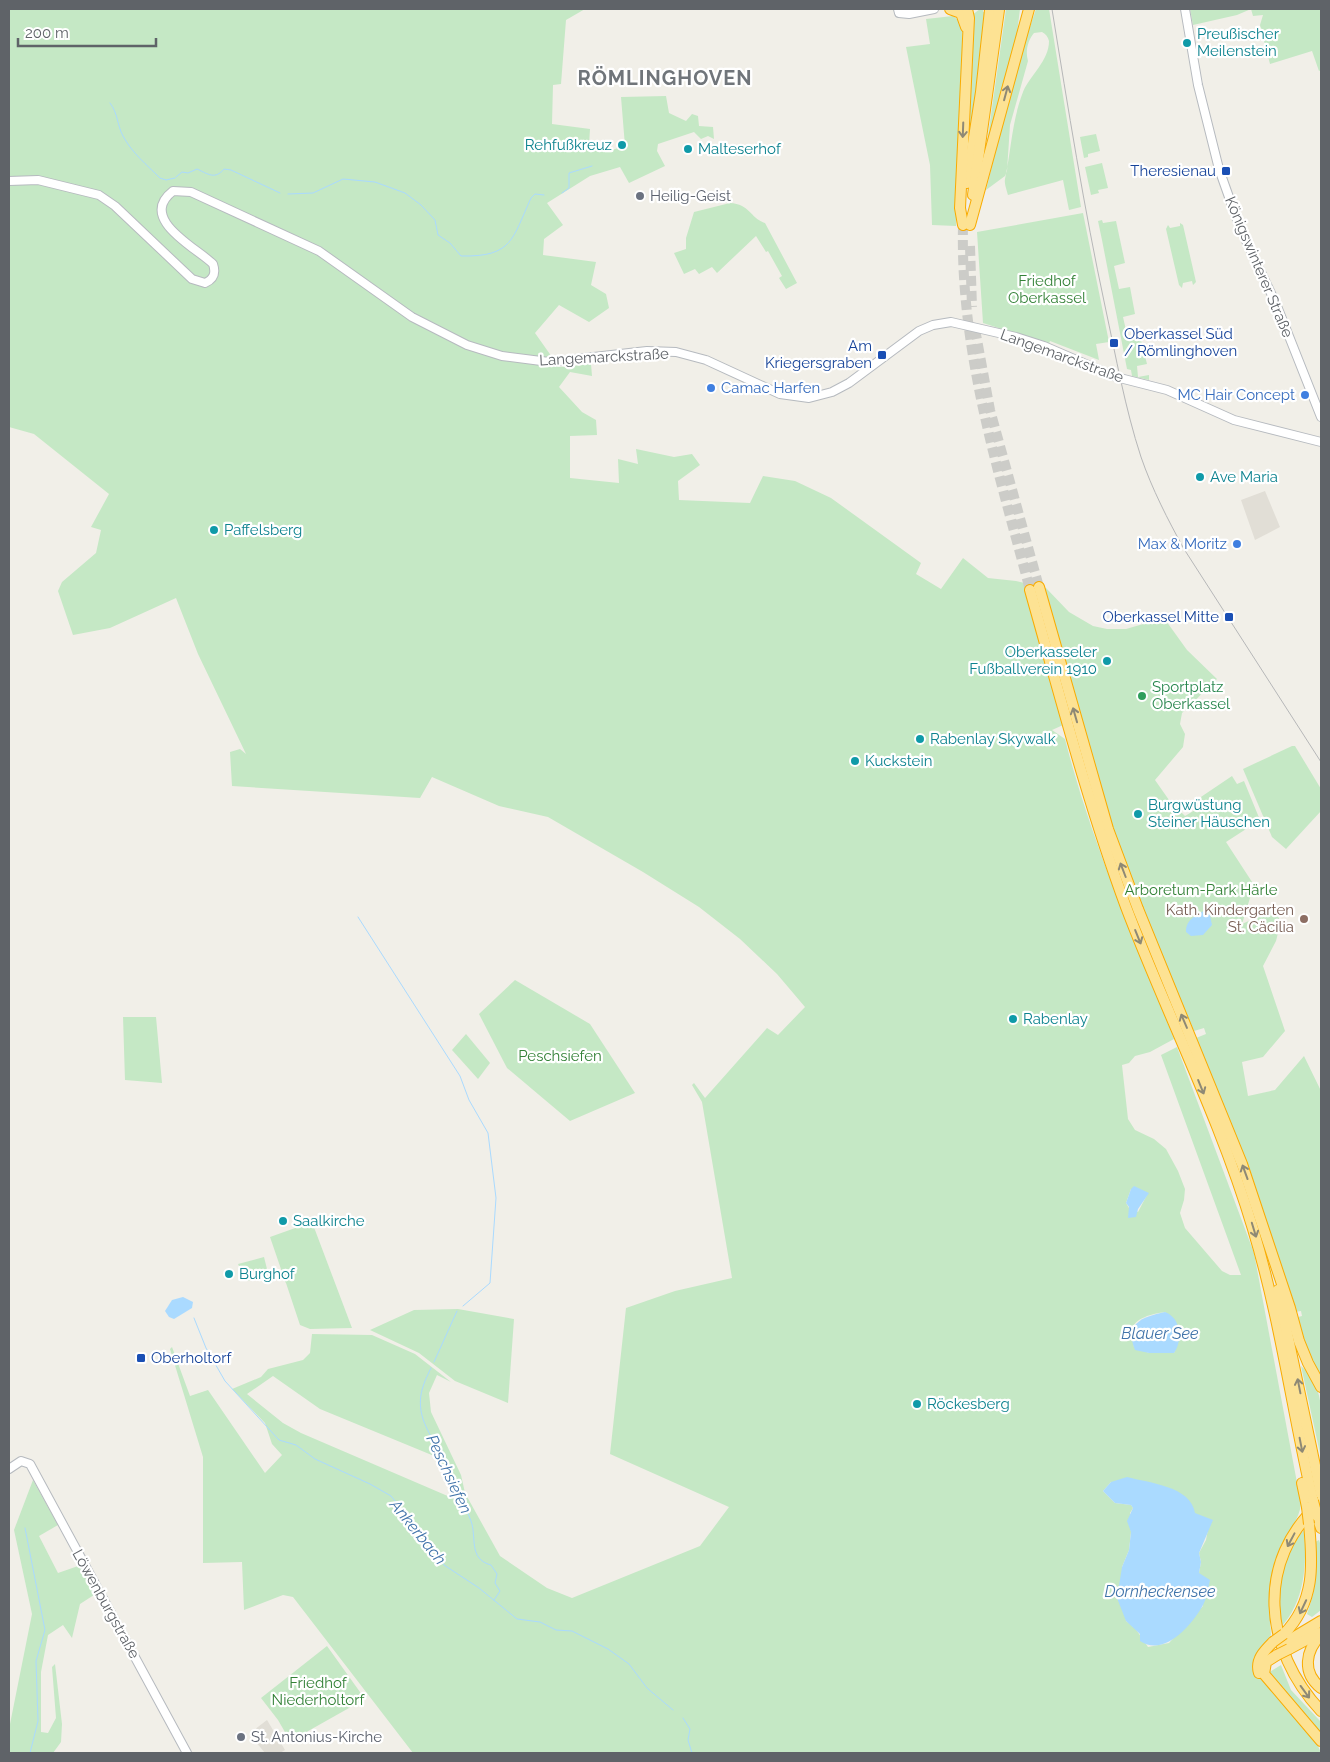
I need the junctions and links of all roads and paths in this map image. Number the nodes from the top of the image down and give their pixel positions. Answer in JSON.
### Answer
{"nodes":[{"id":1,"x":934,"y":9,"type":"edge"},
{"id":2,"x":950,"y":9,"type":"edge"},
{"id":3,"x":967,"y":9,"type":"edge"},
{"id":4,"x":1025,"y":9,"type":"edge"},
{"id":5,"x":1029,"y":9,"type":"edge"},
{"id":6,"x":1185,"y":9,"type":"edge"},
{"id":7,"x":994,"y":10,"type":"dead end"},
{"id":8,"x":899,"y":11,"type":"edge"},
{"id":9,"x":1022,"y":31,"type":"junction"},
{"id":10,"x":967,"y":33,"type":"junction"},
{"id":11,"x":9,"y":181,"type":"edge"},
{"id":12,"x":967,"y":225,"type":"junction"},
{"id":13,"x":1321,"y":417,"type":"edge"},
{"id":14,"x":1321,"y":442,"type":"edge"},
{"id":15,"x":1260,"y":1218,"type":"junction"},
{"id":16,"x":1321,"y":1387,"type":"edge"},
{"id":17,"x":9,"y":1469,"type":"edge"},
{"id":18,"x":1317,"y":1499,"type":"edge"},
{"id":19,"x":1321,"y":1528,"type":"edge"},
{"id":20,"x":1321,"y":1621,"type":"edge"},
{"id":21,"x":1321,"y":1634,"type":"edge"},
{"id":22,"x":1286,"y":1642,"type":"junction"},
{"id":23,"x":1270,"y":1654,"type":"junction"},
{"id":24,"x":1321,"y":1688,"type":"edge"},
{"id":25,"x":1321,"y":1711,"type":"edge"},
{"id":26,"x":1321,"y":1741,"type":"edge"},
{"id":27,"x":187,"y":1753,"type":"edge"}],
"edges":[{"from":1,"to":8,"type":"main road"},
{"from":2,"to":10,"type":"highway"},
{"from":3,"to":10,"type":"highway"},
{"from":4,"to":9,"type":"highway"},
{"from":5,"to":9,"type":"highway"},
{"from":6,"to":13,"type":"main road","name":"Königswinterer Straße"},
{"from":7,"to":12,"type":"highway"},
{"from":12,"to":9,"type":"highway","one_way":true},
{"from":10,"to":12,"type":"highway","one_way":true},
{"from":11,"to":14,"type":"main road","name":"Langemarckstraße"},
{"from":15,"to":16,"type":"highway"},
{"from":18,"to":15,"type":"highway","one_way":true},
{"from":15,"to":18,"type":"highway","one_way":true},
{"from":17,"to":27,"type":"main road","name":"Löwenburgstraße"},
{"from":18,"to":19,"type":"highway","bridge":true},
{"from":18,"to":22,"type":"highway","one_way":true,"bridge":true},
{"from":18,"to":25,"type":"highway","one_way":true},
{"from":20,"to":22,"type":"highway"},
{"from":21,"to":22,"type":"highway"},
{"from":21,"to":24,"type":"highway"},
{"from":22,"to":23,"type":"highway","bridge":true},
{"from":22,"to":23,"type":"highway","bridge":true},
{"from":23,"to":26,"type":"highway"}]}
